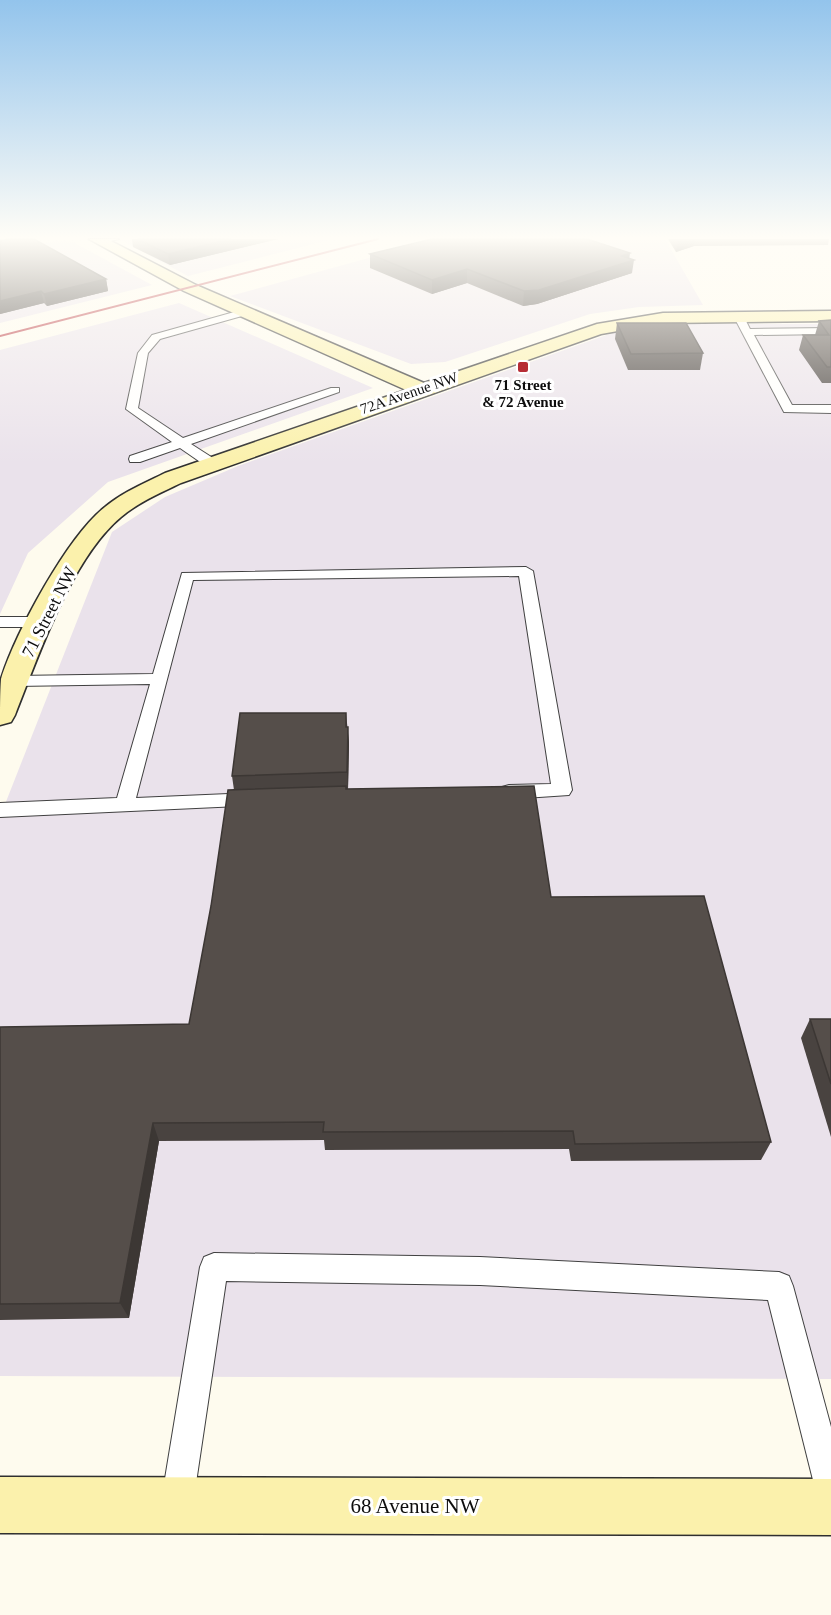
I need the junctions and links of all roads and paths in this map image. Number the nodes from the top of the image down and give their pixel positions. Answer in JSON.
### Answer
{"nodes":[{"id":1,"x":237,"y":314,"type":"edge"},
{"id":2,"x":250,"y":314,"type":"edge"},
{"id":3,"x":831,"y":316,"type":"edge"},
{"id":4,"x":744,"y":324,"type":"junction"},
{"id":5,"x":831,"y":331,"type":"edge"},
{"id":6,"x":421,"y":389,"type":"junction"},
{"id":7,"x":334,"y":390,"type":"dead end"},
{"id":8,"x":831,"y":409,"type":"edge"},
{"id":9,"x":182,"y":443,"type":"junction"},
{"id":10,"x":135,"y":459,"type":"dead end"},
{"id":11,"x":211,"y":463,"type":"junction"},
{"id":12,"x":108,"y":516,"type":"joint"},
{"id":13,"x":0,"y":622,"type":"edge"},
{"id":14,"x":42,"y":622,"type":"junction"},
{"id":15,"x":160,"y":679,"type":"junction"},
{"id":16,"x":15,"y":681,"type":"junction"},
{"id":17,"x":0,"y":715,"type":"edge"},
{"id":18,"x":491,"y":792,"type":"edge"},
{"id":19,"x":267,"y":800,"type":"edge"},
{"id":20,"x":125,"y":804,"type":"junction"},
{"id":21,"x":0,"y":810,"type":"edge"},
{"id":22,"x":831,"y":1488,"type":"edge"},
{"id":23,"x":0,"y":1505,"type":"edge"},
{"id":24,"x":176,"y":1506,"type":"junction"},
{"id":25,"x":831,"y":1507,"type":"edge"}],
"edges":[{"from":1,"to":9,"type":"lane"},
{"from":2,"to":6,"type":"street"},
{"from":3,"to":4,"type":"street","name":"72A Avenue NW"},
{"from":4,"to":5,"type":"lane"},
{"from":4,"to":6,"type":"street","name":"72A Avenue NW"},
{"from":4,"to":8,"type":"lane"},
{"from":6,"to":11,"type":"street","name":"72A Avenue NW"},
{"from":7,"to":9,"type":"lane"},
{"from":9,"to":10,"type":"lane"},
{"from":9,"to":11,"type":"lane"},
{"from":11,"to":12,"type":"street","name":"72A Avenue NW"},
{"from":12,"to":14,"type":"street","name":"71 Street NW"},
{"from":13,"to":14,"type":"lane"},
{"from":14,"to":16,"type":"street","name":"71 Street NW"},
{"from":15,"to":16,"type":"lane"},
{"from":15,"to":18,"type":"lane"},
{"from":15,"to":20,"type":"lane"},
{"from":16,"to":17,"type":"street","name":"71 Street NW"},
{"from":19,"to":20,"type":"lane"},
{"from":20,"to":21,"type":"lane"},
{"from":22,"to":24,"type":"lane"},
{"from":23,"to":24,"type":"street","name":"68 Avenue NW"},
{"from":24,"to":25,"type":"street","name":"68 Avenue NW"}]}
